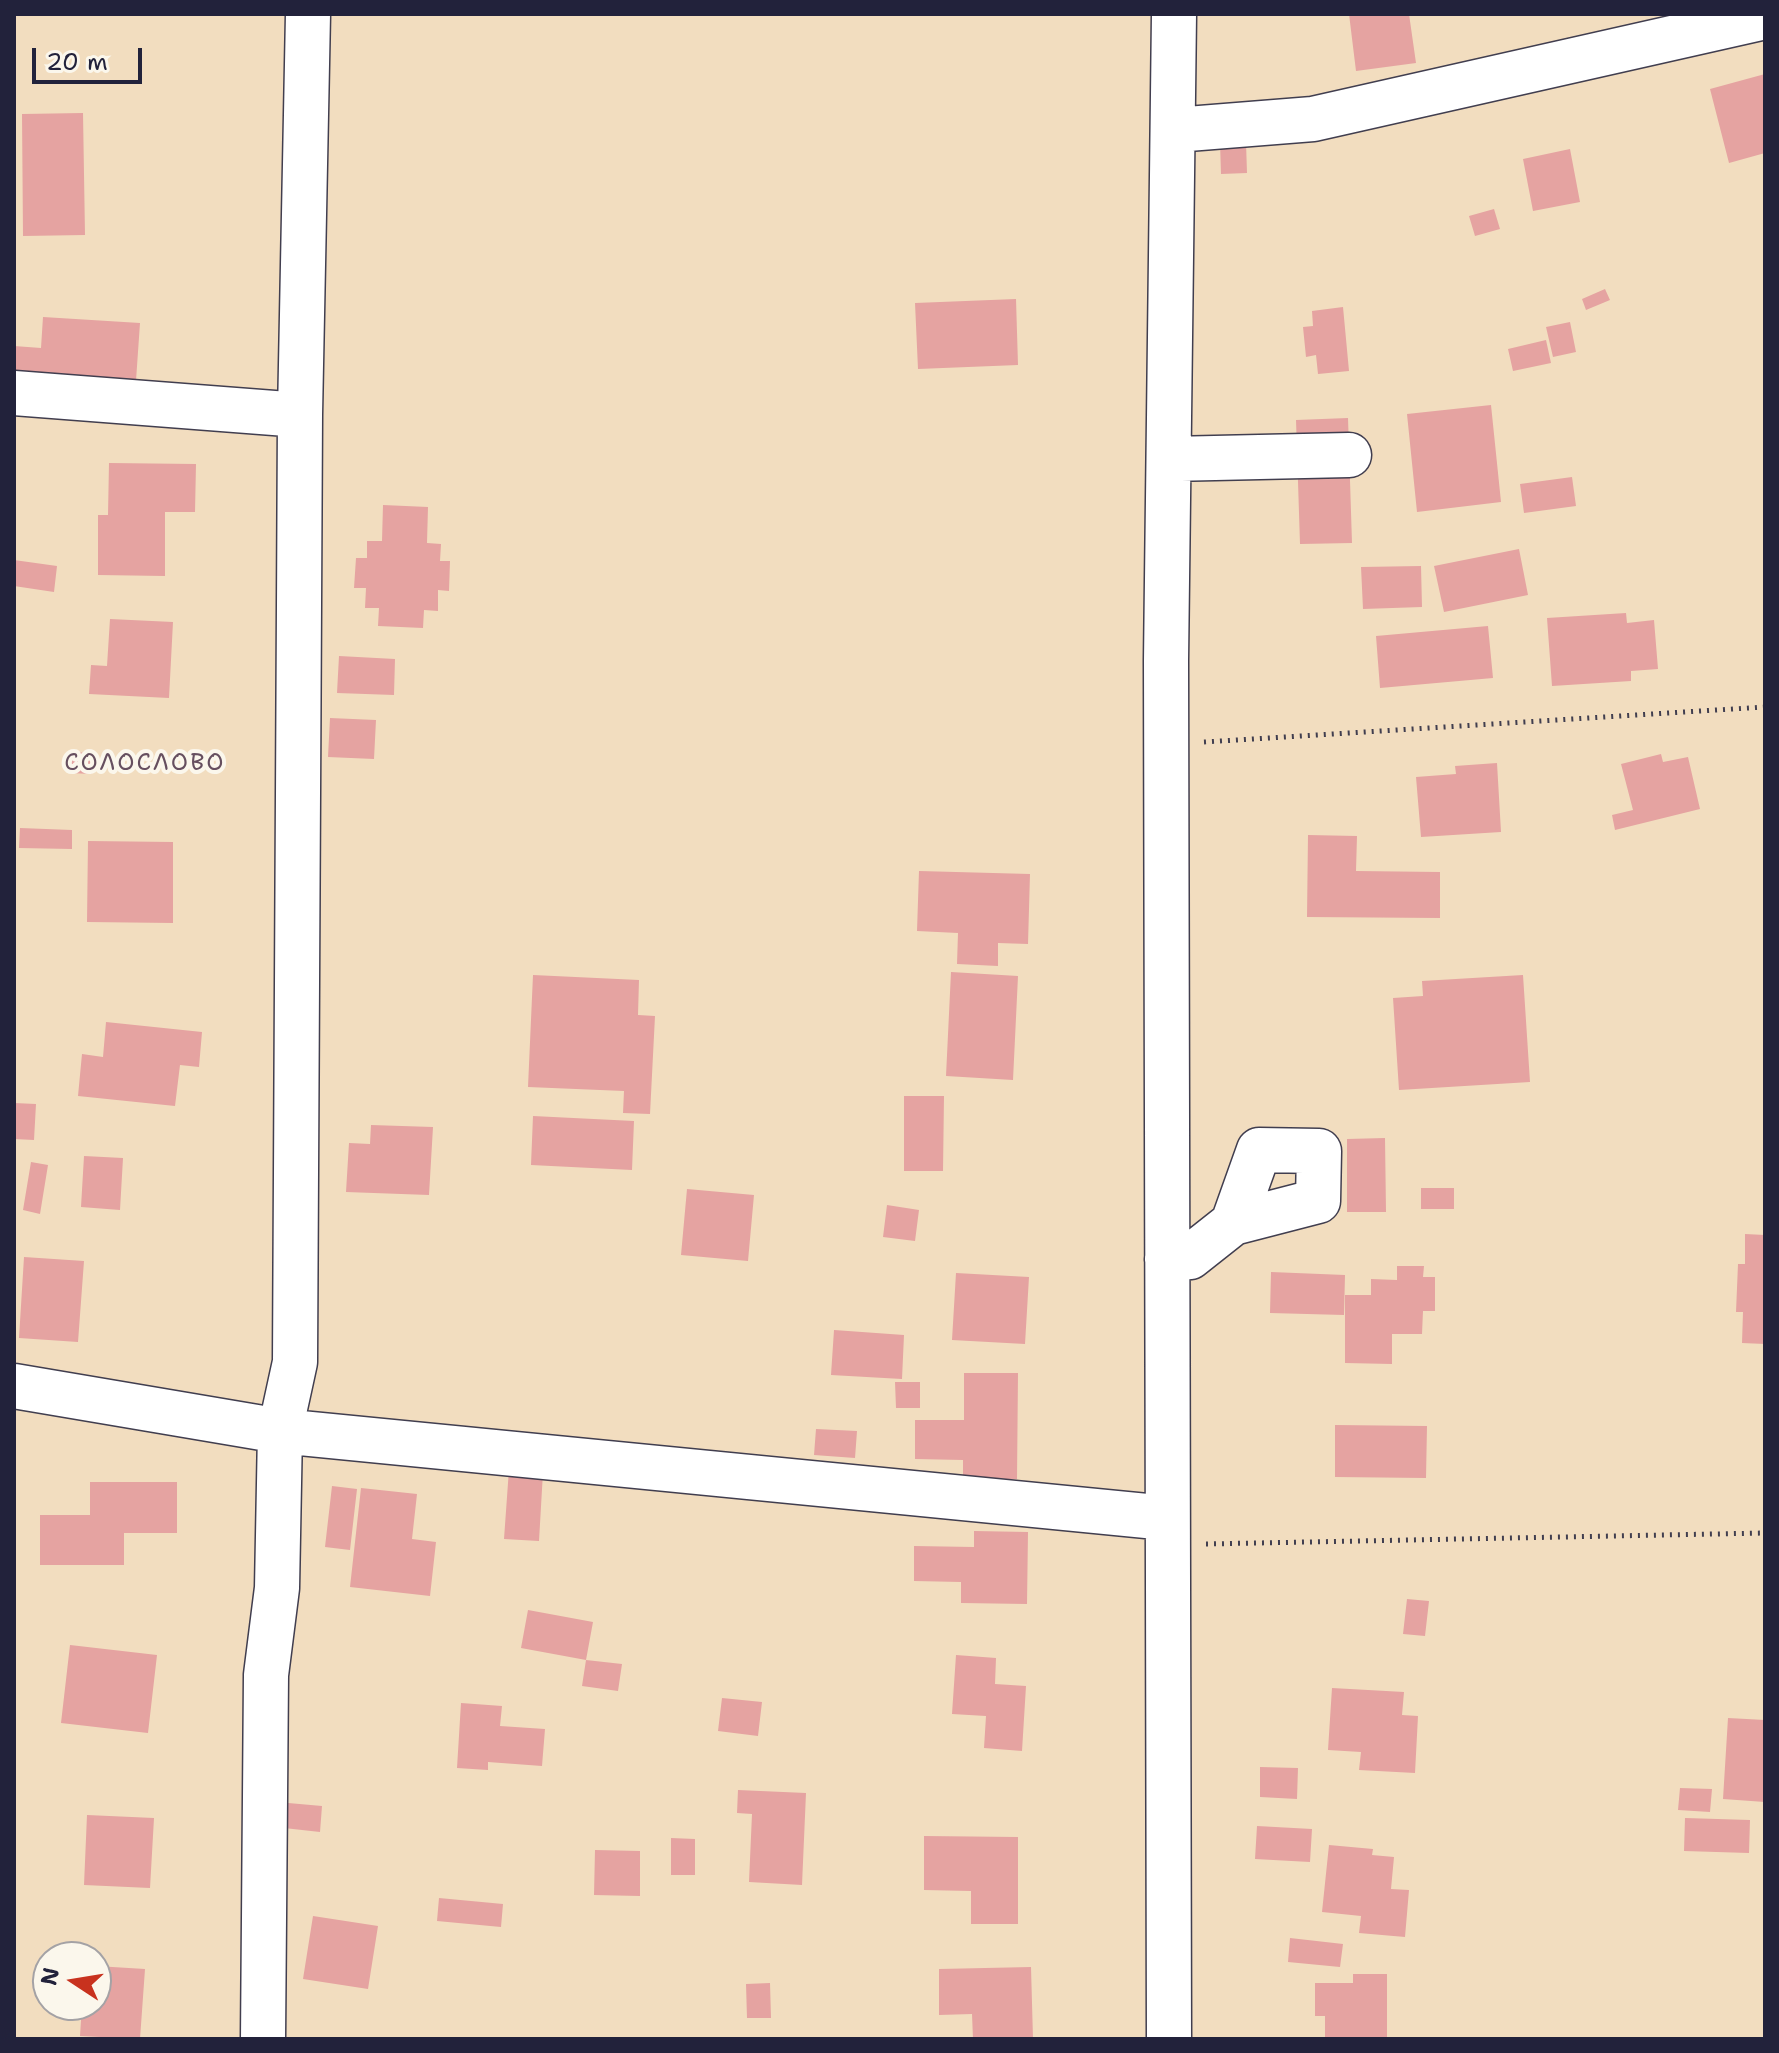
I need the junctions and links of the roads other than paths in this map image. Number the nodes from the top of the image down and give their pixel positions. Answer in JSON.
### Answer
{"nodes":[{"id":1,"x":308,"y":14,"type":"edge"},
{"id":2,"x":1174,"y":14,"type":"edge"},
{"id":3,"x":1765,"y":17,"type":"edge"},
{"id":4,"x":1175,"y":130,"type":"junction"},
{"id":5,"x":14,"y":393,"type":"edge"},
{"id":6,"x":300,"y":415,"type":"junction"},
{"id":7,"x":1349,"y":455,"type":"dead end"},
{"id":8,"x":1170,"y":459,"type":"junction"},
{"id":9,"x":1233,"y":1223,"type":"dead end"},
{"id":10,"x":1167,"y":1259,"type":"junction"},
{"id":11,"x":14,"y":1386,"type":"edge"},
{"id":12,"x":280,"y":1431,"type":"junction"},
{"id":13,"x":1167,"y":1532,"type":"junction"},
{"id":14,"x":263,"y":2039,"type":"edge"},
{"id":15,"x":1169,"y":2039,"type":"edge"}],
"edges":[{"from":1,"to":6,"type":"street"},
{"from":2,"to":4,"type":"street"},
{"from":3,"to":4,"type":"street"},
{"from":4,"to":8,"type":"street"},
{"from":5,"to":6,"type":"street"},
{"from":6,"to":12,"type":"street"},
{"from":7,"to":8,"type":"street"},
{"from":8,"to":10,"type":"street"},
{"from":9,"to":10,"type":"street"},
{"from":10,"to":13,"type":"street"},
{"from":11,"to":12,"type":"street"},
{"from":12,"to":13,"type":"street"},
{"from":12,"to":14,"type":"street"},
{"from":13,"to":15,"type":"street"}]}
